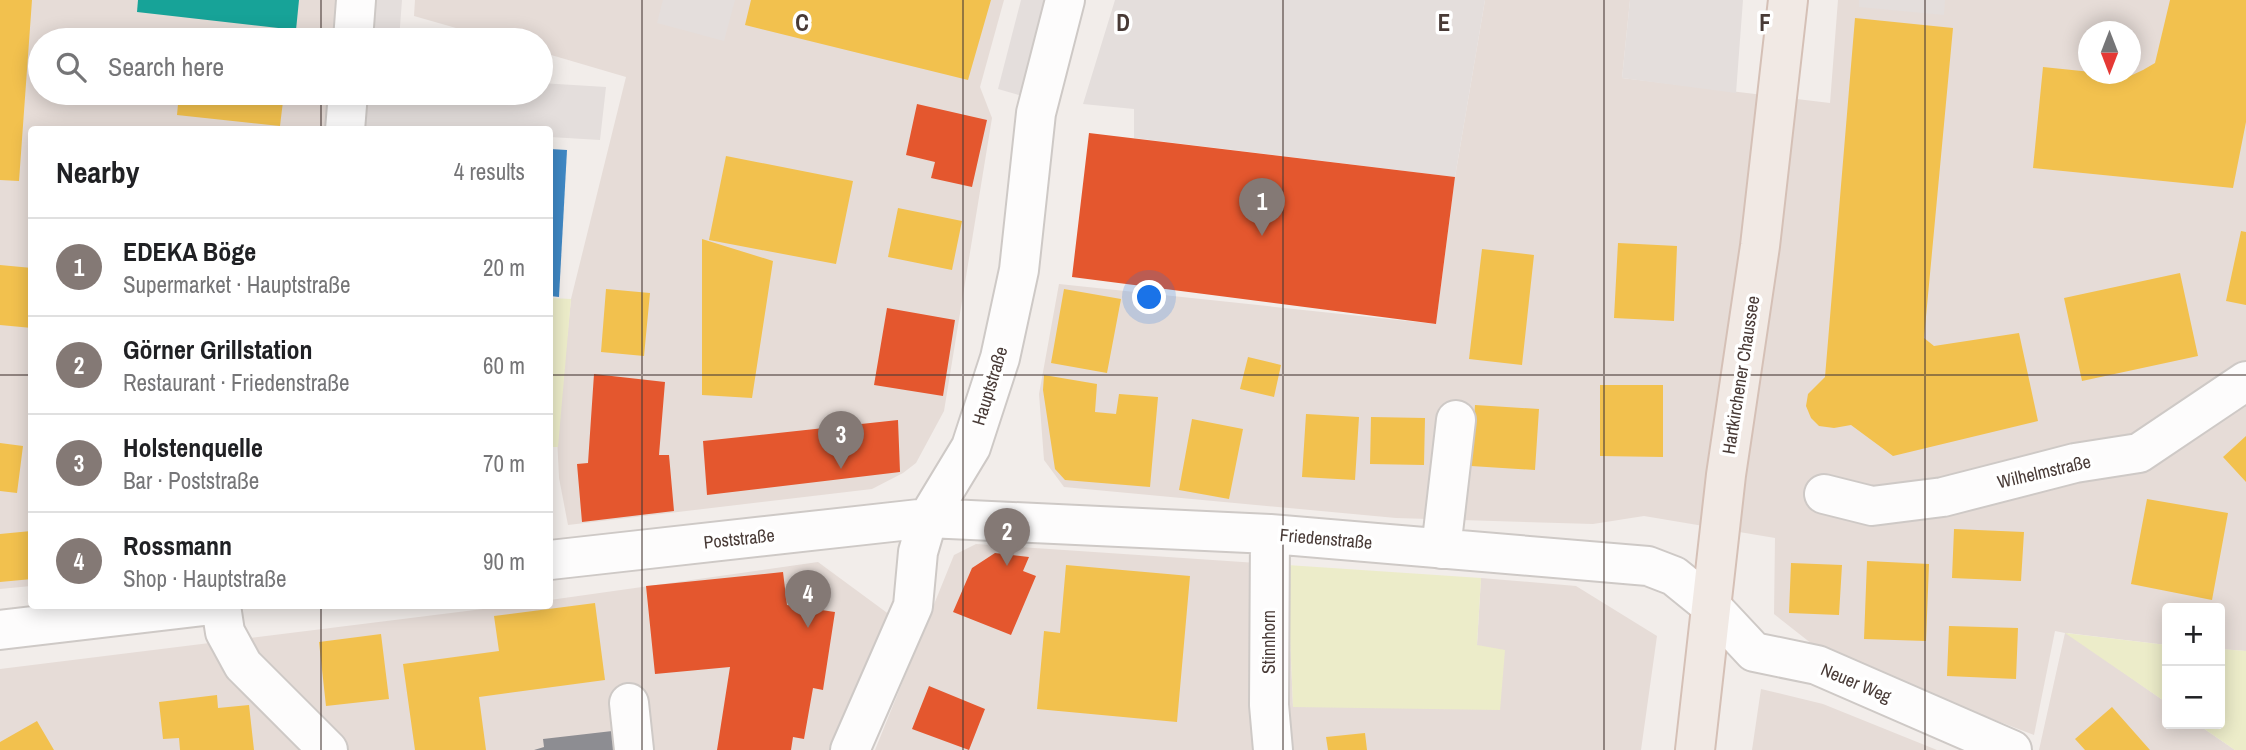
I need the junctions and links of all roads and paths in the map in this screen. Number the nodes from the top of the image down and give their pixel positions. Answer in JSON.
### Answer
{"nodes":[{"id":1,"x":355,"y":0,"type":"edge"},
{"id":2,"x":1065,"y":0,"type":"edge"},
{"id":3,"x":1788,"y":0,"type":"edge"},
{"id":4,"x":354,"y":28,"type":"edge"},
{"id":5,"x":347,"y":105,"type":"edge"},
{"id":6,"x":345,"y":126,"type":"edge"},
{"id":7,"x":2246,"y":382,"type":"edge"},
{"id":8,"x":1456,"y":420,"type":"dead end"},
{"id":9,"x":1824,"y":494,"type":"dead end"},
{"id":10,"x":928,"y":518,"type":"junction"},
{"id":11,"x":1270,"y":534,"type":"junction"},
{"id":12,"x":1441,"y":549,"type":"junction"},
{"id":13,"x":553,"y":560,"type":"edge"},
{"id":14,"x":1712,"y":606,"type":"junction"},
{"id":15,"x":178,"y":609,"type":"edge"},
{"id":16,"x":221,"y":609,"type":"edge"},
{"id":17,"x":0,"y":630,"type":"edge"},
{"id":18,"x":629,"y":703,"type":"dead end"},
{"id":19,"x":328,"y":750,"type":"edge"},
{"id":20,"x":634,"y":750,"type":"edge"},
{"id":21,"x":850,"y":750,"type":"edge"},
{"id":22,"x":1273,"y":750,"type":"edge"},
{"id":23,"x":1695,"y":750,"type":"edge"},
{"id":24,"x":2012,"y":750,"type":"edge"}],
"edges":[{"from":1,"to":4,"type":"street"},
{"from":2,"to":10,"type":"street","name":"Hauptstraße"},
{"from":3,"to":14,"type":"main road","name":"Hartkirchener Chaussee"},
{"from":5,"to":6,"type":"street"},
{"from":7,"to":9,"type":"street","name":"Wilhelmstraße"},
{"from":8,"to":12,"type":"street"},
{"from":10,"to":11,"type":"street","name":"Friedenstraße"},
{"from":10,"to":13,"type":"street","name":"Poststraße"},
{"from":10,"to":21,"type":"street","name":"Hauptstraße"},
{"from":11,"to":12,"type":"street","name":"Friedenstraße"},
{"from":11,"to":22,"type":"street","name":"Stinnhorn"},
{"from":12,"to":14,"type":"street","name":"Friedenstraße"},
{"from":14,"to":23,"type":"main road","name":"Hartkirchener Chaussee"},
{"from":14,"to":24,"type":"street","name":"Neuer Weg"},
{"from":15,"to":17,"type":"street"},
{"from":16,"to":19,"type":"street"},
{"from":18,"to":20,"type":"street"}]}
